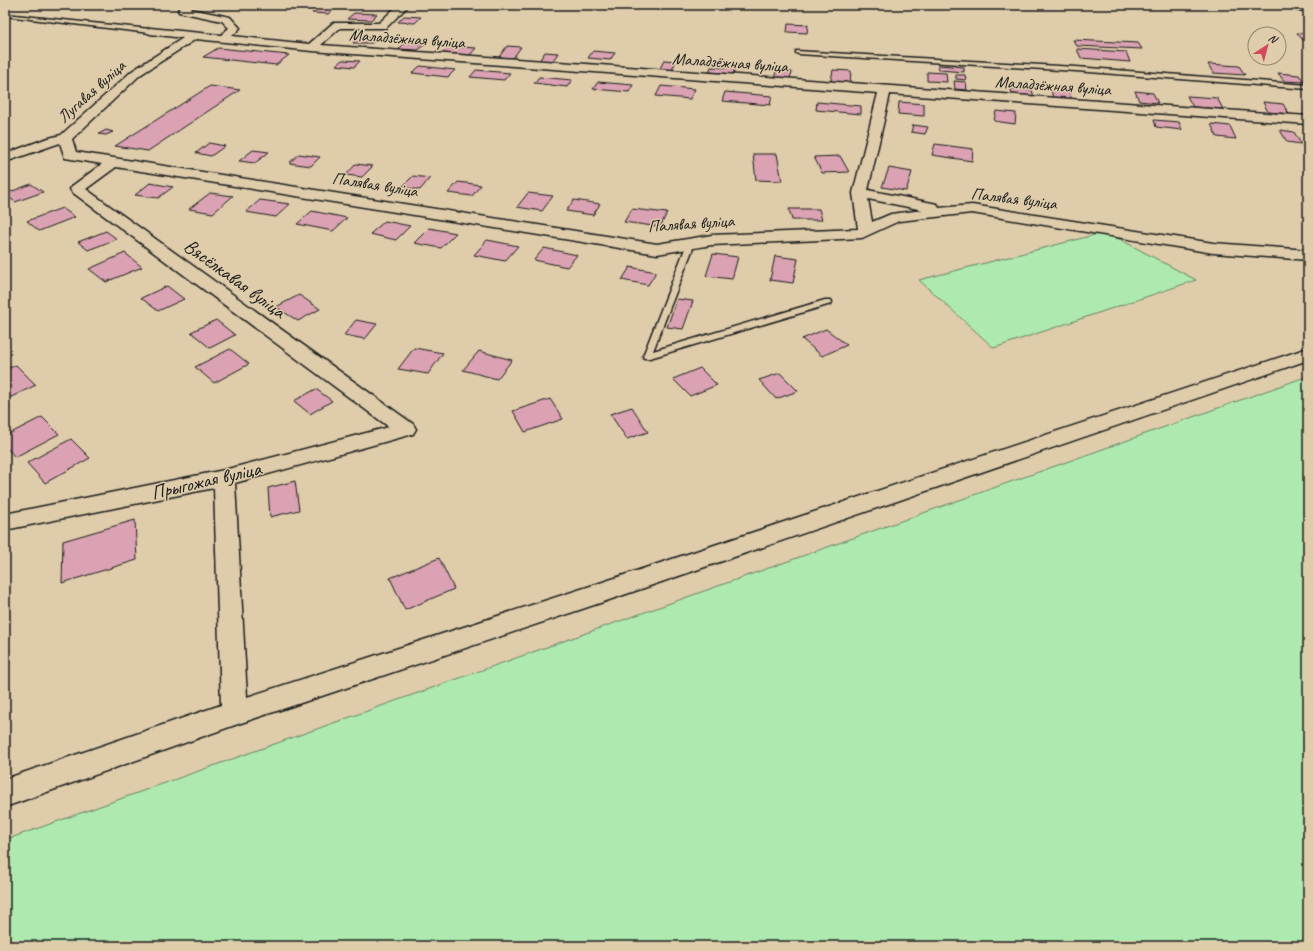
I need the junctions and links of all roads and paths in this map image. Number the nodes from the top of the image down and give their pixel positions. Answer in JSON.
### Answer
{"nodes":[{"id":1,"x":190,"y":5,"type":"edge"},
{"id":2,"x":404,"y":5,"type":"edge"},
{"id":3,"x":5,"y":15,"type":"edge"},
{"id":4,"x":235,"y":28,"type":"junction"},
{"id":5,"x":150,"y":31,"type":"joint"},
{"id":6,"x":193,"y":36,"type":"junction"},
{"id":7,"x":223,"y":39,"type":"junction"},
{"id":8,"x":255,"y":42,"type":"junction"},
{"id":9,"x":312,"y":48,"type":"junction"},
{"id":10,"x":798,"y":52,"type":"dead end"},
{"id":11,"x":1308,"y":87,"type":"edge"},
{"id":12,"x":885,"y":90,"type":"junction"},
{"id":13,"x":1308,"y":120,"type":"edge"},
{"id":14,"x":65,"y":138,"type":"junction"},
{"id":15,"x":5,"y":158,"type":"edge"},
{"id":16,"x":115,"y":161,"type":"junction"},
{"id":17,"x":860,"y":194,"type":"junction"},
{"id":18,"x":954,"y":211,"type":"junction"},
{"id":19,"x":866,"y":231,"type":"junction"},
{"id":20,"x":691,"y":243,"type":"junction"},
{"id":21,"x":1308,"y":255,"type":"edge"},
{"id":22,"x":828,"y":302,"type":"dead end"},
{"id":23,"x":1308,"y":354,"type":"edge"},
{"id":24,"x":406,"y":429,"type":"joint"},
{"id":25,"x":224,"y":478,"type":"junction"},
{"id":26,"x":8,"y":518,"type":"edge"},
{"id":27,"x":235,"y":713,"type":"junction"},
{"id":28,"x":5,"y":793,"type":"edge"}],
"edges":[{"from":1,"to":4,"type":"street"},
{"from":2,"to":9,"type":"street"},
{"from":3,"to":5,"type":"lane"},
{"from":4,"to":7,"type":"street"},
{"from":4,"to":8,"type":"street"},
{"from":5,"to":6,"type":"street","name":"Маладзёжная вуліца"},
{"from":6,"to":7,"type":"street","name":"Маладзёжная вуліца"},
{"from":6,"to":14,"type":"street","name":"Лугавая вуліца"},
{"from":7,"to":8,"type":"street","name":"Маладзёжная вуліца"},
{"from":8,"to":9,"type":"street","name":"Маладзёжная вуліца"},
{"from":9,"to":12,"type":"street","name":"Маладзёжная вуліца"},
{"from":10,"to":11,"type":"lane"},
{"from":12,"to":13,"type":"street","name":"Маладзёжная вуліца"},
{"from":12,"to":17,"type":"street"},
{"from":14,"to":15,"type":"street","name":"Лугавая вуліца"},
{"from":14,"to":16,"type":"street","name":"Палявая вуліца"},
{"from":16,"to":20,"type":"street","name":"Палявая вуліца"},
{"from":16,"to":24,"type":"street","name":"Вясёлкавая вуліца"},
{"from":17,"to":18,"type":"street"},
{"from":17,"to":19,"type":"street"},
{"from":18,"to":19,"type":"street","name":"Палявая вуліца"},
{"from":18,"to":21,"type":"street","name":"Палявая вуліца"},
{"from":19,"to":20,"type":"street","name":"Палявая вуліца"},
{"from":20,"to":22,"type":"lane"},
{"from":23,"to":27,"type":"street"},
{"from":24,"to":25,"type":"street","name":"Прыгожая вуліца"},
{"from":25,"to":26,"type":"street","name":"Прыгожая вуліца"},
{"from":25,"to":27,"type":"street"},
{"from":27,"to":28,"type":"street"}]}
